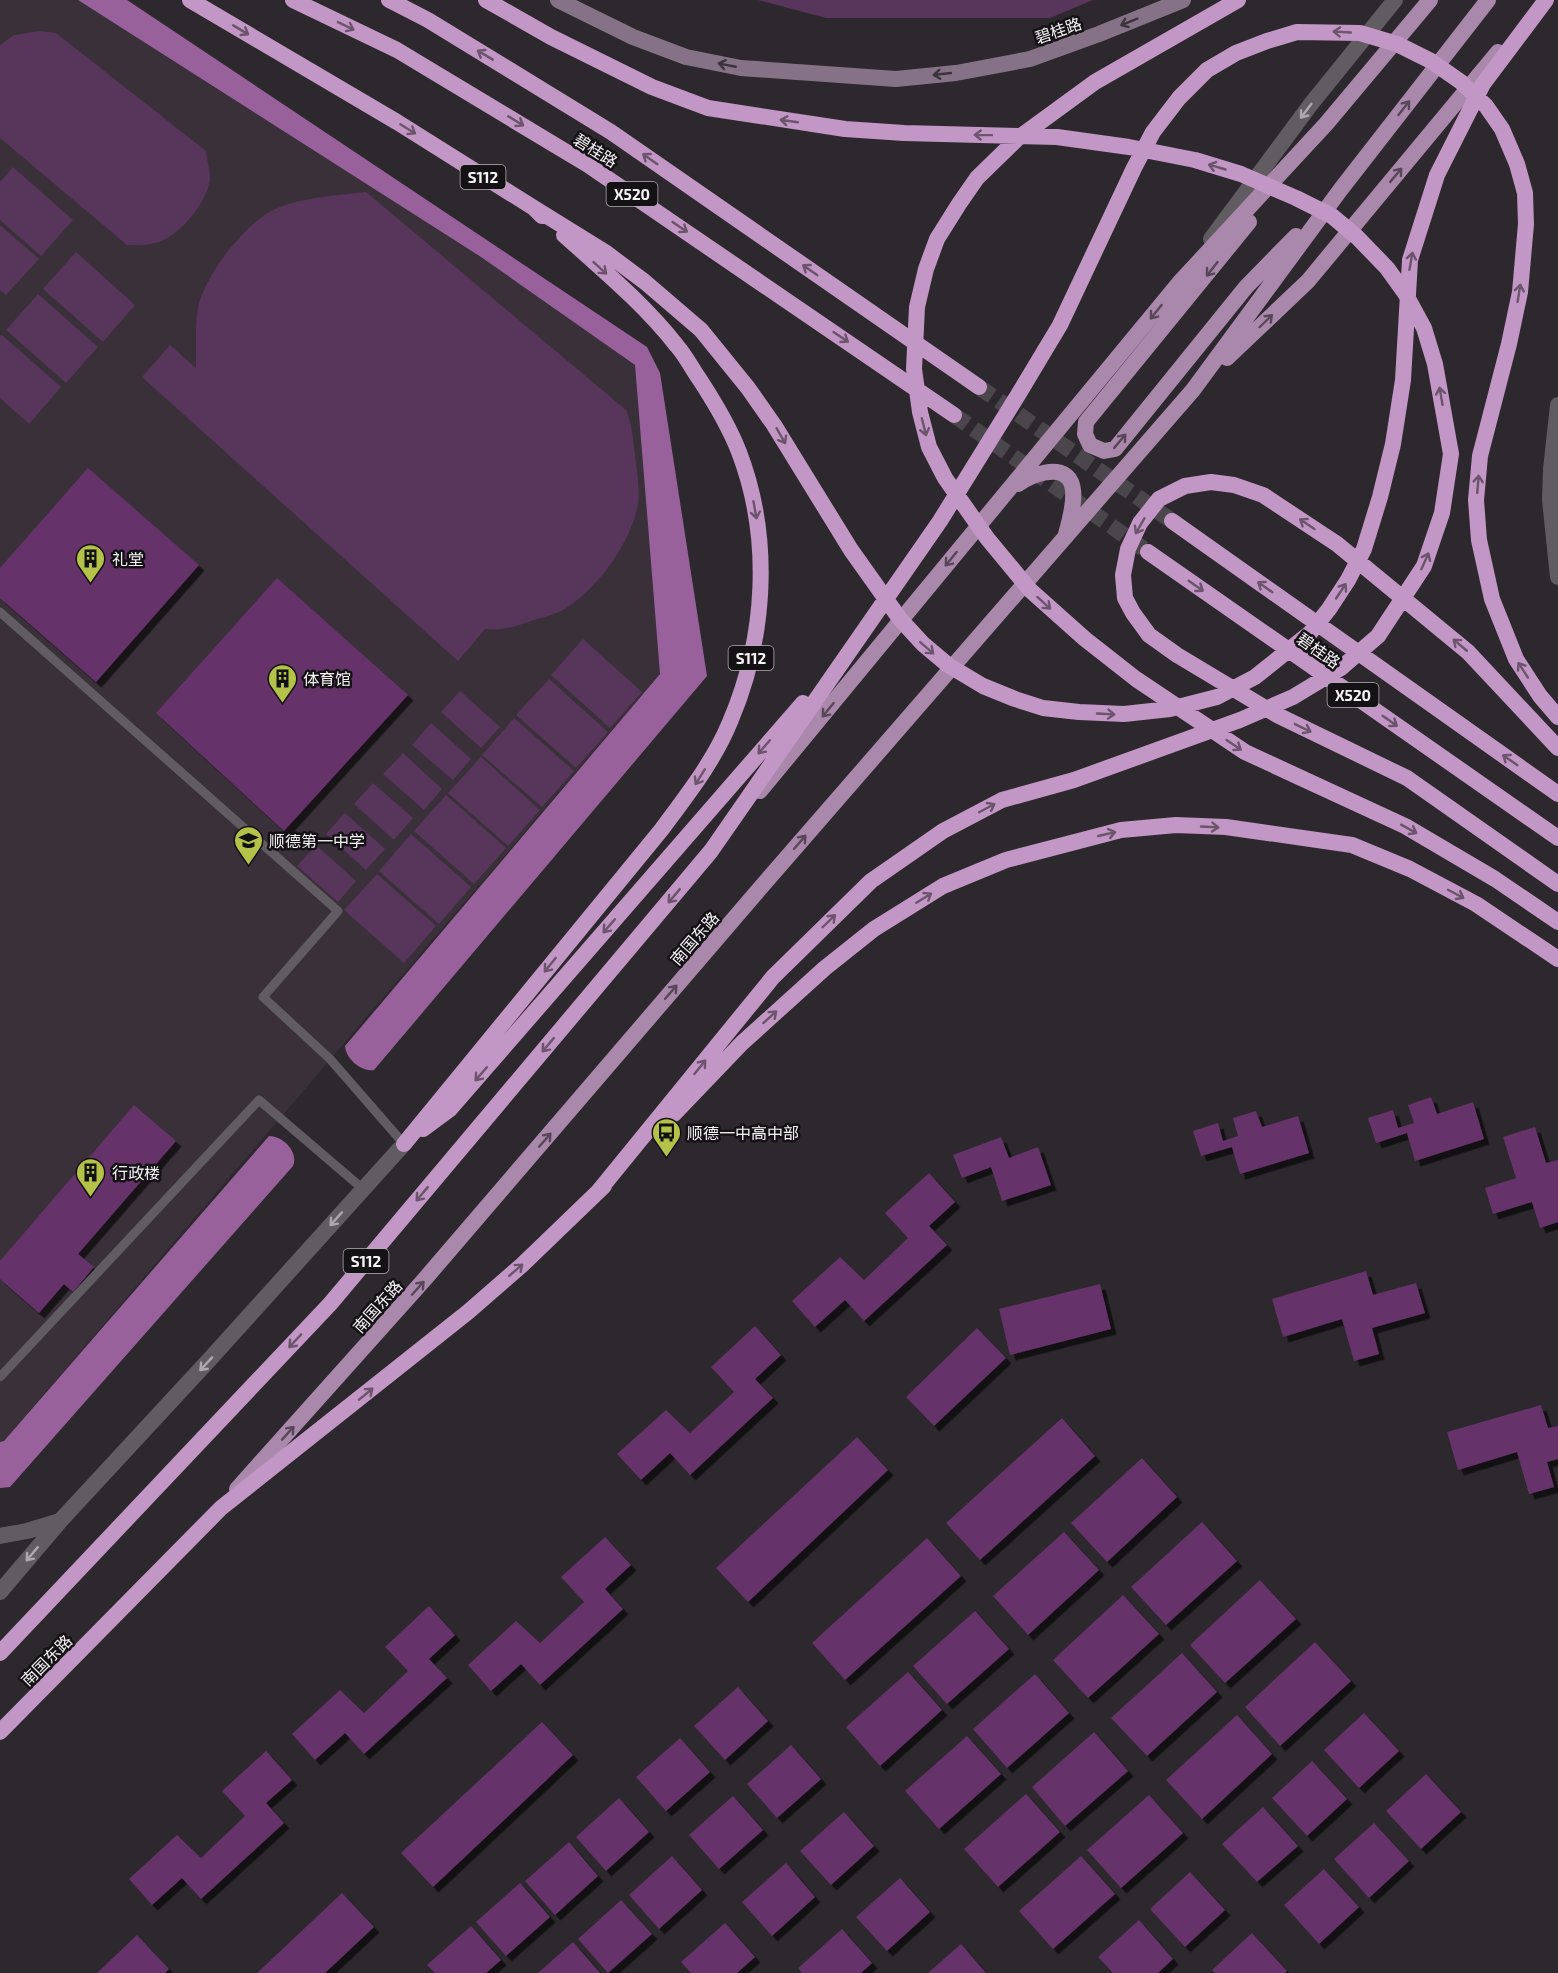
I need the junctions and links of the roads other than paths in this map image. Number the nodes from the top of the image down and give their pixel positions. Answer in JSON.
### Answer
{"nodes":[{"id":1,"x":190,"y":0,"type":"edge"},
{"id":2,"x":293,"y":0,"type":"edge"},
{"id":3,"x":389,"y":0,"type":"edge"},
{"id":4,"x":486,"y":0,"type":"edge"},
{"id":5,"x":558,"y":0,"type":"edge"},
{"id":6,"x":1183,"y":0,"type":"edge"},
{"id":7,"x":1238,"y":0,"type":"edge"},
{"id":8,"x":1395,"y":0,"type":"edge"},
{"id":9,"x":1430,"y":0,"type":"edge"},
{"id":10,"x":1488,"y":0,"type":"edge"},
{"id":11,"x":1541,"y":0,"type":"edge"},
{"id":12,"x":1546,"y":0,"type":"edge"},
{"id":13,"x":1326,"y":124,"type":"junction"},
{"id":14,"x":1341,"y":189,"type":"junction"},
{"id":15,"x":534,"y":208,"type":"junction"},
{"id":16,"x":1179,"y":283,"type":"junction"},
{"id":17,"x":979,"y":387,"type":"tunnel mouth"},
{"id":18,"x":1194,"y":390,"type":"junction"},
{"id":19,"x":1558,"y":405,"type":"edge"},
{"id":20,"x":954,"y":415,"type":"tunnel mouth"},
{"id":21,"x":1009,"y":490,"type":"junction"},
{"id":22,"x":1172,"y":520,"type":"tunnel mouth"},
{"id":23,"x":1065,"y":538,"type":"junction"},
{"id":24,"x":1148,"y":552,"type":"tunnel mouth"},
{"id":25,"x":1558,"y":577,"type":"edge"},
{"id":26,"x":0,"y":612,"type":"edge"},
{"id":27,"x":857,"y":640,"type":"junction"},
{"id":28,"x":1558,"y":717,"type":"edge"},
{"id":29,"x":1558,"y":748,"type":"edge"},
{"id":30,"x":1558,"y":794,"type":"edge"},
{"id":31,"x":1558,"y":838,"type":"edge"},
{"id":32,"x":711,"y":851,"type":"junction"},
{"id":33,"x":1558,"y":884,"type":"edge"},
{"id":34,"x":1558,"y":922,"type":"edge"},
{"id":35,"x":1558,"y":958,"type":"edge"},
{"id":36,"x":404,"y":1144,"type":"junction"},
{"id":37,"x":363,"y":1189,"type":"junction"},
{"id":38,"x":597,"y":1193,"type":"junction"},
{"id":39,"x":0,"y":1377,"type":"edge"},
{"id":40,"x":221,"y":1508,"type":"junction"},
{"id":41,"x":61,"y":1520,"type":"junction"},
{"id":42,"x":0,"y":1536,"type":"edge"},
{"id":43,"x":0,"y":1592,"type":"edge"},
{"id":44,"x":0,"y":1653,"type":"edge"},
{"id":45,"x":0,"y":1732,"type":"edge"}],
"edges":[{"from":1,"to":15,"type":"highway","number":"S112","one_way":true},
{"from":2,"to":20,"type":"highway","name":"碧桂路","number":"X520","one_way":true},
{"from":17,"to":3,"type":"highway","name":"碧桂路","number":"X520","one_way":true},
{"from":38,"to":4,"type":"highway","one_way":true},
{"from":6,"to":5,"type":"main road","name":"碧桂路","one_way":true},
{"from":7,"to":34,"type":"highway","one_way":true},
{"from":8,"to":16,"type":"street","one_way":true},
{"from":9,"to":13,"type":"main road"},
{"from":14,"to":10,"type":"main road","one_way":true},
{"from":18,"to":11,"type":"main road","one_way":true},
{"from":15,"to":12,"type":"highway","one_way":true},
{"from":13,"to":14,"type":"main road","one_way":true},
{"from":13,"to":16,"type":"main road"},
{"from":14,"to":18,"type":"main road"},
{"from":15,"to":36,"type":"highway","number":"S112","one_way":true},
{"from":16,"to":21,"type":"main road","one_way":true},
{"from":18,"to":23,"type":"main road","name":"南国东路"},
{"from":19,"to":25,"type":"street"},
{"from":21,"to":23,"type":"main road"},
{"from":21,"to":32,"type":"main road","one_way":true},
{"from":30,"to":22,"type":"highway","number":"X520","one_way":true},
{"from":40,"to":23,"type":"main road","name":"南国东路","one_way":true},
{"from":24,"to":31,"type":"highway","name":"碧桂路","number":"X520","one_way":true},
{"from":26,"to":36,"type":"lane"},
{"from":28,"to":27,"type":"highway","one_way":true},
{"from":27,"to":32,"type":"highway"},
{"from":27,"to":36,"type":"highway","one_way":true},
{"from":29,"to":33,"type":"highway","one_way":true},
{"from":32,"to":44,"type":"highway","number":"S112","one_way":true},
{"from":38,"to":35,"type":"highway","one_way":true},
{"from":36,"to":37,"type":"street"},
{"from":37,"to":39,"type":"lane"},
{"from":37,"to":41,"type":"street","one_way":true},
{"from":40,"to":38,"type":"highway","one_way":true},
{"from":40,"to":45,"type":"highway","name":"南国东路"},
{"from":41,"to":42,"type":"street"},
{"from":41,"to":43,"type":"street","one_way":true}]}
